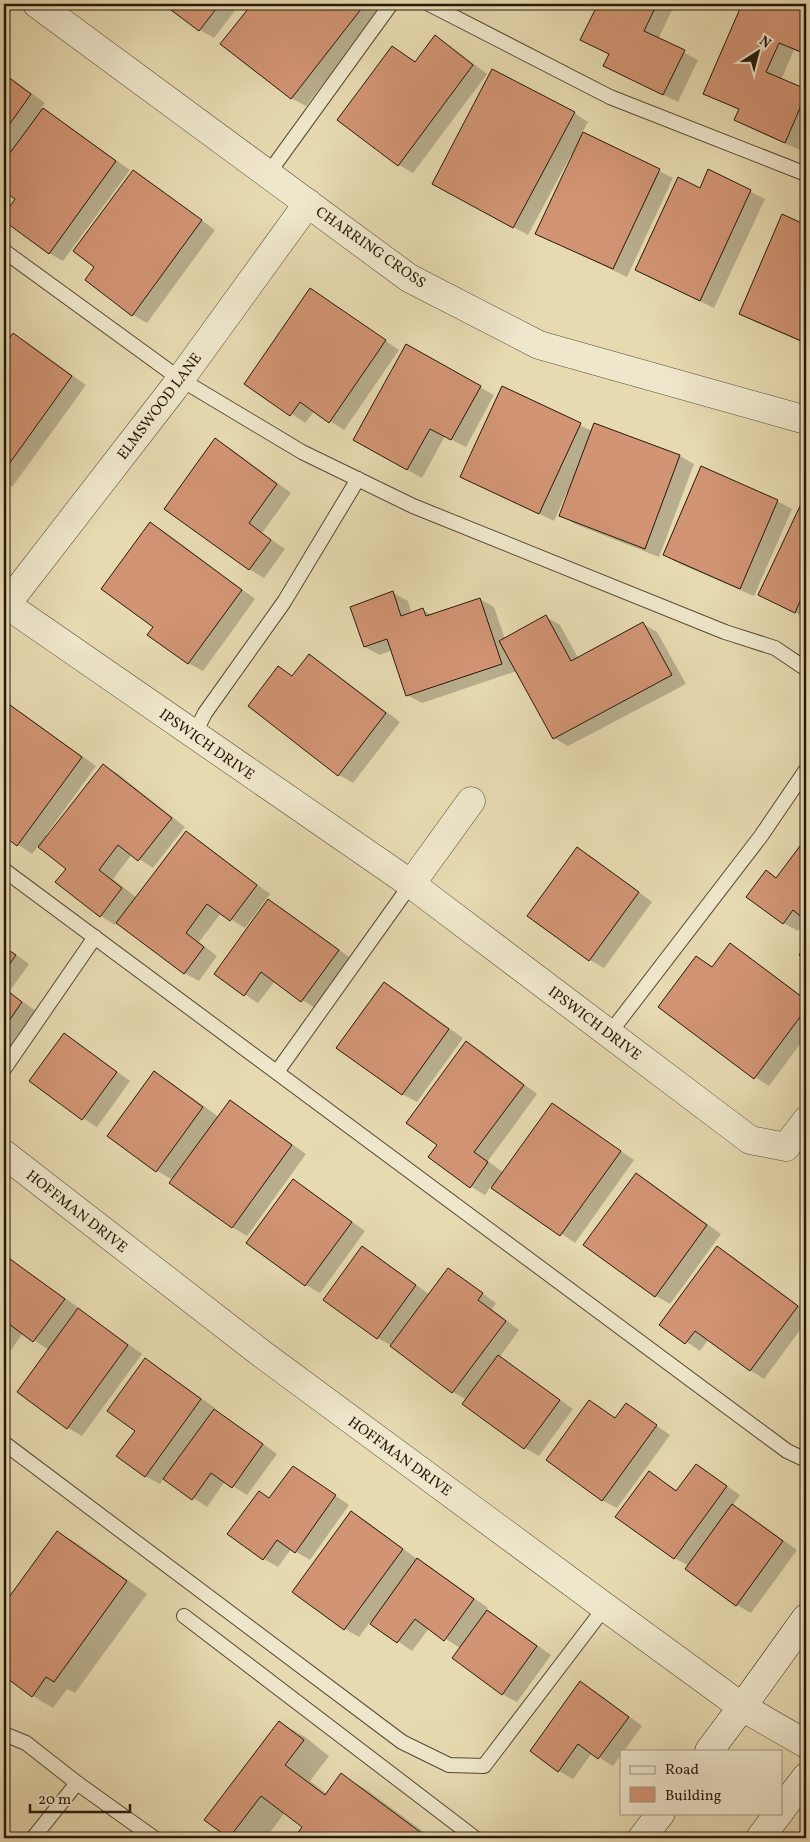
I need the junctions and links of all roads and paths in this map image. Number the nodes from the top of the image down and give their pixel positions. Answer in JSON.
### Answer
{"nodes":[{"id":1,"x":37,"y":4,"type":"edge"},
{"id":2,"x":391,"y":4,"type":"edge"},
{"id":3,"x":429,"y":4,"type":"edge"},
{"id":4,"x":268,"y":174,"type":"junction"},
{"id":5,"x":806,"y":174,"type":"edge"},
{"id":6,"x":308,"y":203,"type":"junction"},
{"id":7,"x":4,"y":251,"type":"edge"},
{"id":8,"x":180,"y":379,"type":"junction"},
{"id":9,"x":806,"y":420,"type":"edge"},
{"id":10,"x":358,"y":479,"type":"junction"},
{"id":11,"x":5,"y":604,"type":"edge"},
{"id":12,"x":806,"y":669,"type":"edge"},
{"id":13,"x":194,"y":735,"type":"junction"},
{"id":14,"x":806,"y":770,"type":"edge"},
{"id":15,"x":471,"y":801,"type":"dead end"},
{"id":16,"x":4,"y":870,"type":"edge"},
{"id":17,"x":411,"y":884,"type":"junction"},
{"id":18,"x":95,"y":938,"type":"junction"},
{"id":19,"x":609,"y":1034,"type":"junction"},
{"id":20,"x":4,"y":1068,"type":"edge"},
{"id":21,"x":277,"y":1072,"type":"junction"},
{"id":22,"x":806,"y":1121,"type":"edge"},
{"id":23,"x":4,"y":1154,"type":"edge"},
{"id":24,"x":4,"y":1443,"type":"edge"},
{"id":25,"x":806,"y":1460,"type":"edge"},
{"id":26,"x":605,"y":1607,"type":"junction"},
{"id":27,"x":184,"y":1616,"type":"dead end"},
{"id":28,"x":806,"y":1618,"type":"edge"},
{"id":29,"x":742,"y":1708,"type":"junction"},
{"id":30,"x":4,"y":1734,"type":"edge"},
{"id":31,"x":806,"y":1744,"type":"edge"},
{"id":32,"x":710,"y":1750,"type":"edge"},
{"id":33,"x":806,"y":1777,"type":"edge"},
{"id":34,"x":77,"y":1783,"type":"junction"},
{"id":35,"x":782,"y":1809,"type":"edge"},
{"id":36,"x":660,"y":1814,"type":"edge"},
{"id":37,"x":778,"y":1814,"type":"edge"},
{"id":38,"x":33,"y":1838,"type":"edge"},
{"id":39,"x":154,"y":1838,"type":"edge"},
{"id":40,"x":475,"y":1838,"type":"edge"},
{"id":41,"x":642,"y":1838,"type":"edge"},
{"id":42,"x":760,"y":1838,"type":"edge"}],
"edges":[{"from":1,"to":4,"type":"street","name":"CHARRING CROSS"},
{"from":2,"to":4,"type":"lane"},
{"from":3,"to":5,"type":"lane"},
{"from":4,"to":6,"type":"street","name":"CHARRING CROSS"},
{"from":6,"to":8,"type":"street","name":"ELMSWOOD LANE"},
{"from":6,"to":9,"type":"street","name":"CHARRING CROSS"},
{"from":7,"to":8,"type":"lane"},
{"from":8,"to":10,"type":"lane"},
{"from":8,"to":11,"type":"street","name":"ELMSWOOD LANE"},
{"from":10,"to":12,"type":"lane"},
{"from":10,"to":13,"type":"lane"},
{"from":11,"to":13,"type":"street","name":"IPSWICH DRIVE"},
{"from":13,"to":17,"type":"street","name":"IPSWICH DRIVE"},
{"from":14,"to":19,"type":"lane"},
{"from":15,"to":17,"type":"street"},
{"from":16,"to":18,"type":"lane"},
{"from":17,"to":19,"type":"street","name":"IPSWICH DRIVE"},
{"from":17,"to":21,"type":"lane"},
{"from":18,"to":20,"type":"lane"},
{"from":18,"to":21,"type":"lane"},
{"from":19,"to":22,"type":"street","name":"IPSWICH DRIVE"},
{"from":21,"to":25,"type":"lane"},
{"from":23,"to":26,"type":"street","name":"HOFFMAN DRIVE"},
{"from":24,"to":26,"type":"lane"},
{"from":26,"to":29,"type":"street","name":"HOFFMAN DRIVE"},
{"from":27,"to":40,"type":"lane"},
{"from":28,"to":29,"type":"street"},
{"from":29,"to":31,"type":"street","name":"HOFFMAN DRIVE"},
{"from":29,"to":32,"type":"street"},
{"from":30,"to":34,"type":"lane"},
{"from":33,"to":35,"type":"street"},
{"from":34,"to":38,"type":"lane"},
{"from":34,"to":39,"type":"lane"},
{"from":36,"to":41,"type":"street"},
{"from":37,"to":42,"type":"street"}]}
